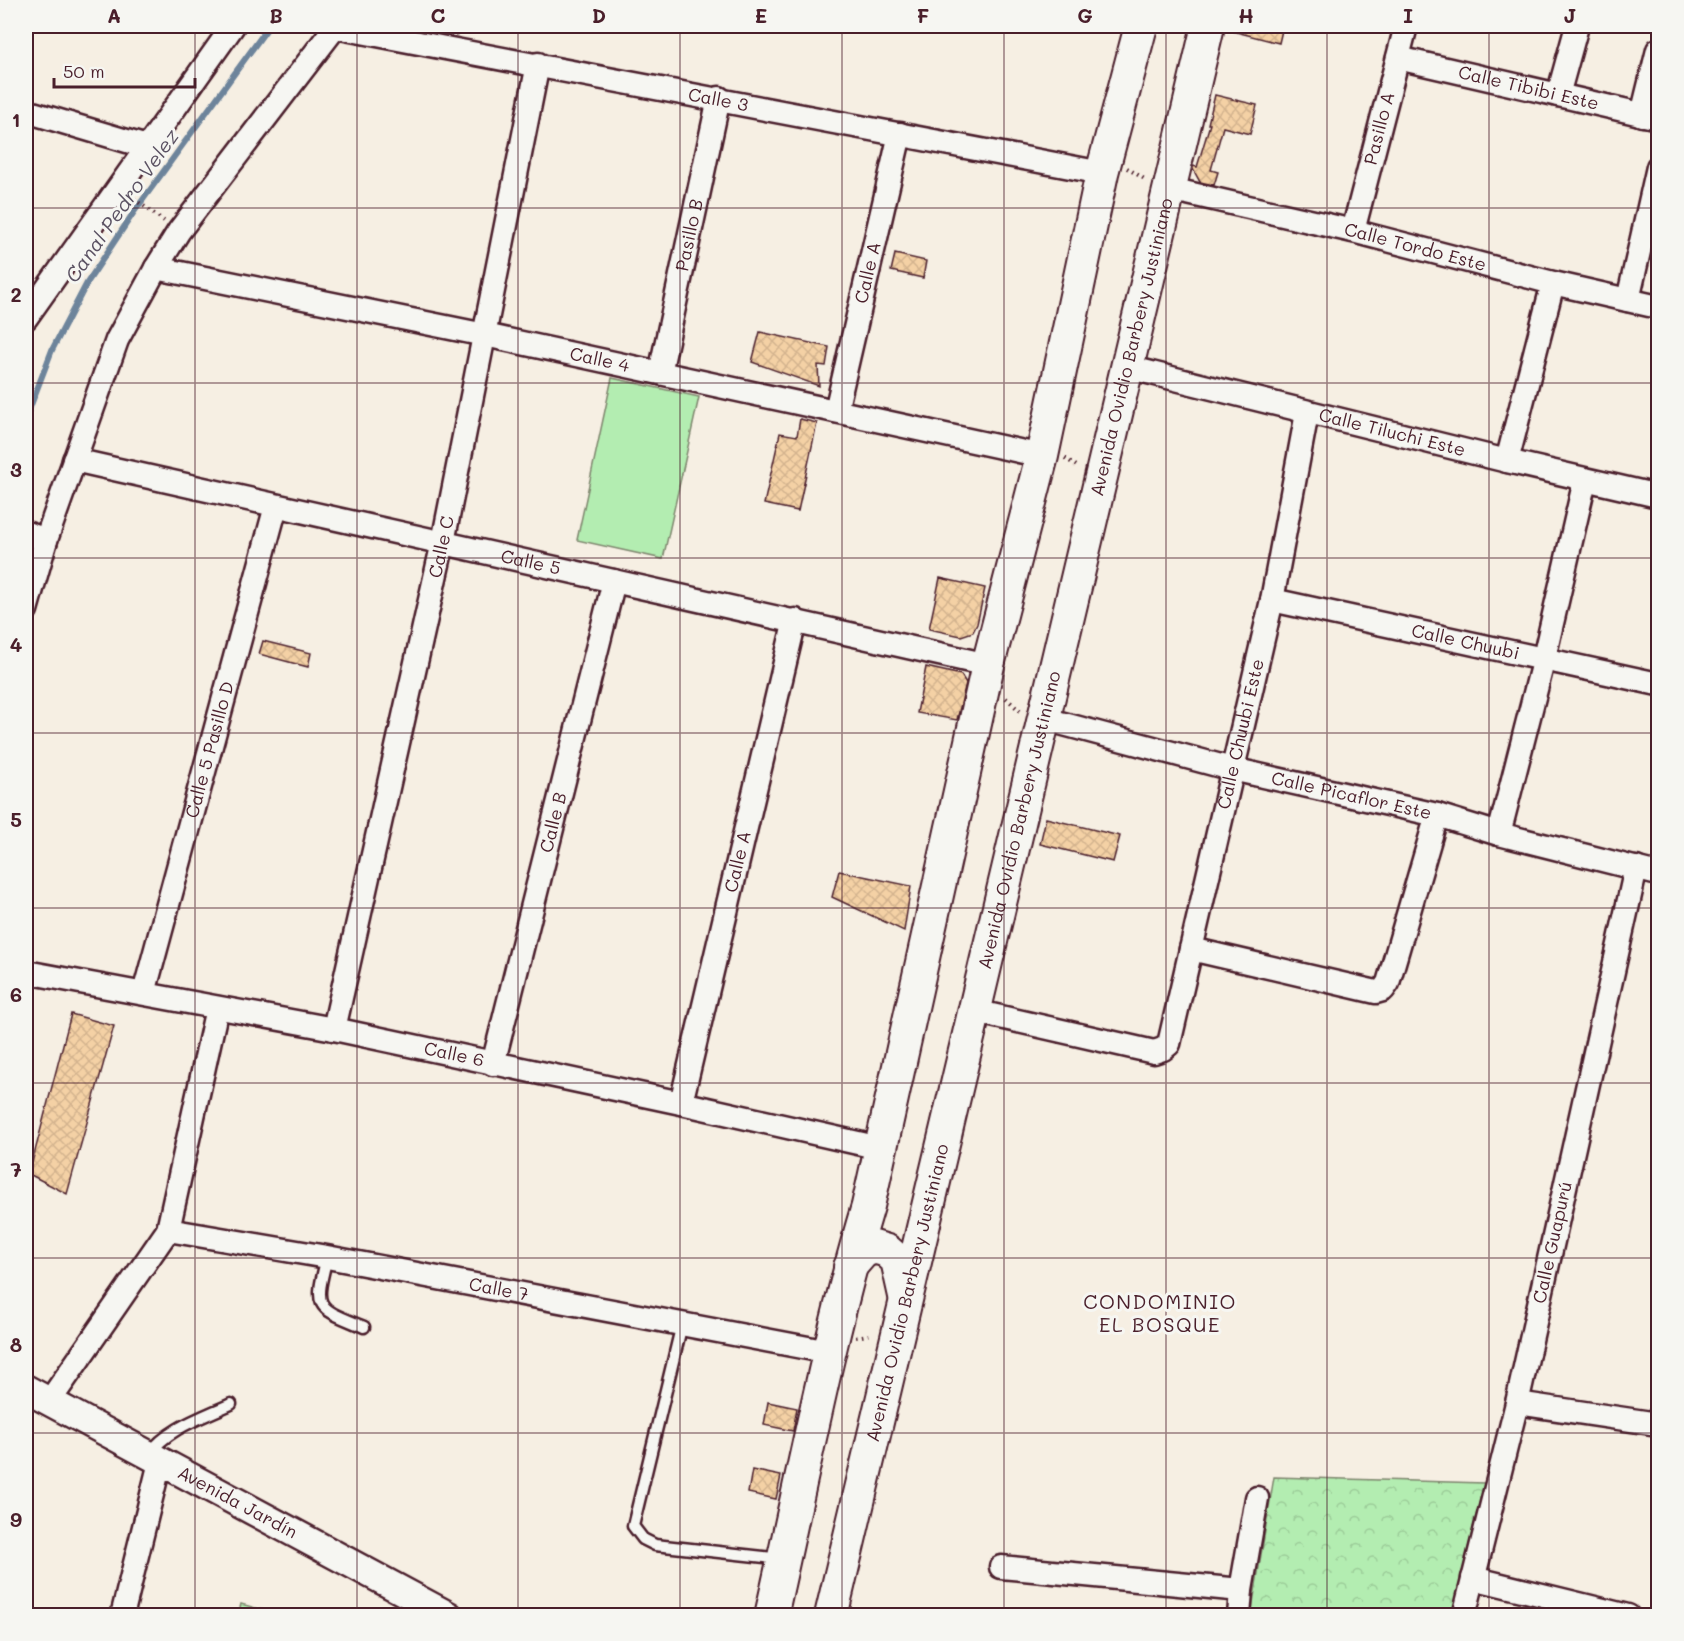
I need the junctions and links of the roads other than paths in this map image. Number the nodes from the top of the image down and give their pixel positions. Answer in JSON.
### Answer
{"nodes":[{"id":1,"x":233,"y":26,"type":"edge"},
{"id":2,"x":336,"y":26,"type":"edge"},
{"id":3,"x":1141,"y":26,"type":"edge"},
{"id":4,"x":1208,"y":26,"type":"edge"},
{"id":5,"x":1406,"y":26,"type":"edge"},
{"id":6,"x":1577,"y":26,"type":"edge"},
{"id":7,"x":1659,"y":50,"type":"edge"},
{"id":8,"x":1398,"y":58,"type":"junction"},
{"id":9,"x":538,"y":64,"type":"junction"},
{"id":10,"x":1558,"y":96,"type":"junction"},
{"id":11,"x":719,"y":98,"type":"junction"},
{"id":12,"x":26,"y":111,"type":"edge"},
{"id":13,"x":1650,"y":116,"type":"edge"},
{"id":14,"x":900,"y":134,"type":"junction"},
{"id":15,"x":147,"y":147,"type":"junction"},
{"id":16,"x":1104,"y":164,"type":"junction"},
{"id":17,"x":1659,"y":167,"type":"edge"},
{"id":18,"x":1170,"y":192,"type":"junction"},
{"id":19,"x":1353,"y":231,"type":"junction"},
{"id":20,"x":156,"y":268,"type":"junction"},
{"id":21,"x":1553,"y":283,"type":"junction"},
{"id":22,"x":1628,"y":300,"type":"junction"},
{"id":23,"x":1659,"y":307,"type":"edge"},
{"id":24,"x":26,"y":318,"type":"edge"},
{"id":25,"x":485,"y":335,"type":"junction"},
{"id":26,"x":1127,"y":367,"type":"junction"},
{"id":27,"x":660,"y":373,"type":"junction"},
{"id":28,"x":836,"y":411,"type":"junction"},
{"id":29,"x":1307,"y":413,"type":"junction"},
{"id":30,"x":1043,"y":450,"type":"junction"},
{"id":31,"x":74,"y":460,"type":"junction"},
{"id":32,"x":1507,"y":461,"type":"junction"},
{"id":33,"x":1585,"y":480,"type":"junction"},
{"id":34,"x":1659,"y":496,"type":"edge"},
{"id":35,"x":276,"y":506,"type":"junction"},
{"id":36,"x":36,"y":537,"type":"edge"},
{"id":37,"x":443,"y":542,"type":"junction"},
{"id":38,"x":614,"y":581,"type":"junction"},
{"id":39,"x":1272,"y":600,"type":"junction"},
{"id":40,"x":26,"y":610,"type":"edge"},
{"id":41,"x":795,"y":620,"type":"junction"},
{"id":42,"x":1544,"y":658,"type":"junction"},
{"id":43,"x":986,"y":672,"type":"junction"},
{"id":44,"x":1659,"y":684,"type":"edge"},
{"id":45,"x":1043,"y":725,"type":"junction"},
{"id":46,"x":1232,"y":769,"type":"junction"},
{"id":47,"x":1437,"y":815,"type":"junction"},
{"id":48,"x":1499,"y":834,"type":"junction"},
{"id":49,"x":1636,"y":868,"type":"junction"},
{"id":50,"x":1659,"y":874,"type":"edge"},
{"id":51,"x":1191,"y":949,"type":"junction"},
{"id":52,"x":26,"y":972,"type":"edge"},
{"id":53,"x":144,"y":993,"type":"junction"},
{"id":54,"x":217,"y":1008,"type":"junction"},
{"id":55,"x":974,"y":1011,"type":"junction"},
{"id":56,"x":334,"y":1029,"type":"junction"},
{"id":57,"x":493,"y":1064,"type":"junction"},
{"id":58,"x":681,"y":1103,"type":"junction"},
{"id":59,"x":880,"y":1148,"type":"junction"},
{"id":60,"x":868,"y":1206,"type":"junction"},
{"id":61,"x":923,"y":1225,"type":"junction"},
{"id":62,"x":168,"y":1230,"type":"junction"},
{"id":63,"x":327,"y":1257,"type":"junction"},
{"id":64,"x":850,"y":1267,"type":"junction"},
{"id":65,"x":902,"y":1315,"type":"junction"},
{"id":66,"x":682,"y":1324,"type":"junction"},
{"id":67,"x":364,"y":1327,"type":"dead end"},
{"id":68,"x":831,"y":1347,"type":"junction"},
{"id":69,"x":37,"y":1396,"type":"edge"},
{"id":70,"x":1517,"y":1403,"type":"junction"},
{"id":71,"x":231,"y":1404,"type":"dead end"},
{"id":72,"x":1658,"y":1424,"type":"edge"},
{"id":73,"x":154,"y":1459,"type":"junction"},
{"id":74,"x":1257,"y":1498,"type":"dead end"},
{"id":75,"x":784,"y":1559,"type":"junction"},
{"id":76,"x":1001,"y":1567,"type":"dead end"},
{"id":77,"x":1473,"y":1578,"type":"junction"},
{"id":78,"x":1241,"y":1590,"type":"junction"},
{"id":79,"x":122,"y":1616,"type":"edge"},
{"id":80,"x":449,"y":1616,"type":"edge"},
{"id":81,"x":771,"y":1616,"type":"edge"},
{"id":82,"x":831,"y":1616,"type":"edge"},
{"id":83,"x":1239,"y":1616,"type":"edge"},
{"id":84,"x":1464,"y":1616,"type":"edge"},
{"id":85,"x":1628,"y":1616,"type":"edge"}],
"edges":[{"from":1,"to":15,"type":"street"},
{"from":2,"to":9,"type":"street","name":"Calle 3"},
{"from":2,"to":20,"type":"street"},
{"from":3,"to":16,"type":"main road"},
{"from":4,"to":18,"type":"main road","name":"Avenida Ovidio Barbery Justiniano"},
{"from":5,"to":8,"type":"street","name":"Pasillo A"},
{"from":6,"to":10,"type":"street"},
{"from":7,"to":13,"type":"street"},
{"from":8,"to":10,"type":"street","name":"Calle Tibibi Este"},
{"from":8,"to":19,"type":"street","name":"Pasillo A"},
{"from":9,"to":11,"type":"street","name":"Calle 3"},
{"from":9,"to":25,"type":"street","name":"Calle C"},
{"from":10,"to":13,"type":"street","name":"Calle Tibibi Este"},
{"from":11,"to":14,"type":"street","name":"Calle 3"},
{"from":11,"to":27,"type":"street","name":"Pasillo B"},
{"from":12,"to":15,"type":"street"},
{"from":14,"to":16,"type":"street","name":"Calle 3"},
{"from":14,"to":28,"type":"street","name":"Calle A"},
{"from":15,"to":24,"type":"street"},
{"from":16,"to":30,"type":"main road"},
{"from":17,"to":22,"type":"street"},
{"from":18,"to":19,"type":"street","name":"Calle Tordo Este"},
{"from":18,"to":26,"type":"main road","name":"Avenida Ovidio Barbery Justiniano"},
{"from":19,"to":21,"type":"street","name":"Calle Tordo Este"},
{"from":20,"to":25,"type":"street","name":"Calle 4"},
{"from":20,"to":31,"type":"street"},
{"from":21,"to":22,"type":"street","name":"Calle Tordo Este"},
{"from":21,"to":32,"type":"street"},
{"from":22,"to":23,"type":"street","name":"Calle Tordo Este"},
{"from":25,"to":27,"type":"street","name":"Calle 4"},
{"from":25,"to":37,"type":"street","name":"Calle C"},
{"from":26,"to":29,"type":"street","name":"Calle Tiluchi Este"},
{"from":26,"to":45,"type":"main road","name":"Avenida Ovidio Barbery Justiniano"},
{"from":27,"to":28,"type":"street","name":"Calle 4"},
{"from":28,"to":30,"type":"street","name":"Calle 4"},
{"from":29,"to":32,"type":"street","name":"Calle Tiluchi Este"},
{"from":29,"to":39,"type":"street","name":"Calle Chuubi Este"},
{"from":30,"to":43,"type":"main road"},
{"from":31,"to":35,"type":"street","name":"Calle 5"},
{"from":31,"to":36,"type":"street"},
{"from":32,"to":33,"type":"street","name":"Calle Tiluchi Este"},
{"from":33,"to":34,"type":"street","name":"Calle Tiluchi Este"},
{"from":33,"to":42,"type":"street"},
{"from":35,"to":37,"type":"street","name":"Calle 5"},
{"from":35,"to":53,"type":"street","name":"Calle 5 Pasillo D"},
{"from":36,"to":40,"type":"street"},
{"from":37,"to":38,"type":"street","name":"Calle 5"},
{"from":37,"to":56,"type":"street","name":"Calle C"},
{"from":38,"to":41,"type":"street","name":"Calle 5"},
{"from":38,"to":57,"type":"street","name":"Calle B"},
{"from":39,"to":42,"type":"street","name":"Calle Chuubi"},
{"from":39,"to":46,"type":"street","name":"Calle Chuubi Este"},
{"from":41,"to":43,"type":"street","name":"Calle 5"},
{"from":41,"to":58,"type":"street","name":"Calle A"},
{"from":42,"to":44,"type":"street","name":"Calle Chuubi"},
{"from":42,"to":48,"type":"street"},
{"from":43,"to":59,"type":"main road"},
{"from":45,"to":46,"type":"street","name":"Calle Picaflor Este"},
{"from":45,"to":55,"type":"main road","name":"Avenida Ovidio Barbery Justiniano"},
{"from":46,"to":47,"type":"street","name":"Calle Picaflor Este"},
{"from":46,"to":51,"type":"street","name":"Calle Chuubi Este"},
{"from":47,"to":48,"type":"street","name":"Calle Picaflor Este"},
{"from":47,"to":51,"type":"street"},
{"from":48,"to":49,"type":"street","name":"Calle Picaflor Este"},
{"from":49,"to":50,"type":"street","name":"Calle Picaflor Este"},
{"from":49,"to":70,"type":"street","name":"Calle Guapurú"},
{"from":51,"to":55,"type":"street","name":"Calle Chuubi Este"},
{"from":52,"to":53,"type":"street","name":"Calle 6"},
{"from":53,"to":54,"type":"street","name":"Calle 6"},
{"from":54,"to":56,"type":"street","name":"Calle 6"},
{"from":54,"to":62,"type":"street"},
{"from":55,"to":61,"type":"main road","name":"Avenida Ovidio Barbery Justiniano"},
{"from":56,"to":57,"type":"street","name":"Calle 6"},
{"from":57,"to":58,"type":"street","name":"Calle 6"},
{"from":58,"to":59,"type":"street","name":"Calle 6"},
{"from":59,"to":60,"type":"main road"},
{"from":60,"to":61,"type":"main road"},
{"from":60,"to":64,"type":"main road"},
{"from":61,"to":65,"type":"main road","name":"Avenida Ovidio Barbery Justiniano"},
{"from":62,"to":63,"type":"street","name":"Calle 7"},
{"from":62,"to":69,"type":"street"},
{"from":63,"to":66,"type":"street","name":"Calle 7"},
{"from":63,"to":67,"type":"lane"},
{"from":64,"to":65,"type":"main road"},
{"from":64,"to":68,"type":"main road"},
{"from":65,"to":82,"type":"main road","name":"Avenida Ovidio Barbery Justiniano"},
{"from":66,"to":68,"type":"street","name":"Calle 7"},
{"from":66,"to":75,"type":"lane"},
{"from":68,"to":75,"type":"main road"},
{"from":69,"to":73,"type":"street","name":"Avenida Jardín"},
{"from":70,"to":72,"type":"street"},
{"from":70,"to":77,"type":"street","name":"Calle Guapurú"},
{"from":71,"to":73,"type":"lane"},
{"from":73,"to":79,"type":"street"},
{"from":73,"to":80,"type":"street","name":"Avenida Jardín"},
{"from":74,"to":78,"type":"street"},
{"from":75,"to":81,"type":"main road"},
{"from":76,"to":78,"type":"street"},
{"from":77,"to":84,"type":"street","name":"Calle Guapurú"},
{"from":77,"to":85,"type":"street"},
{"from":78,"to":83,"type":"street"}]}
